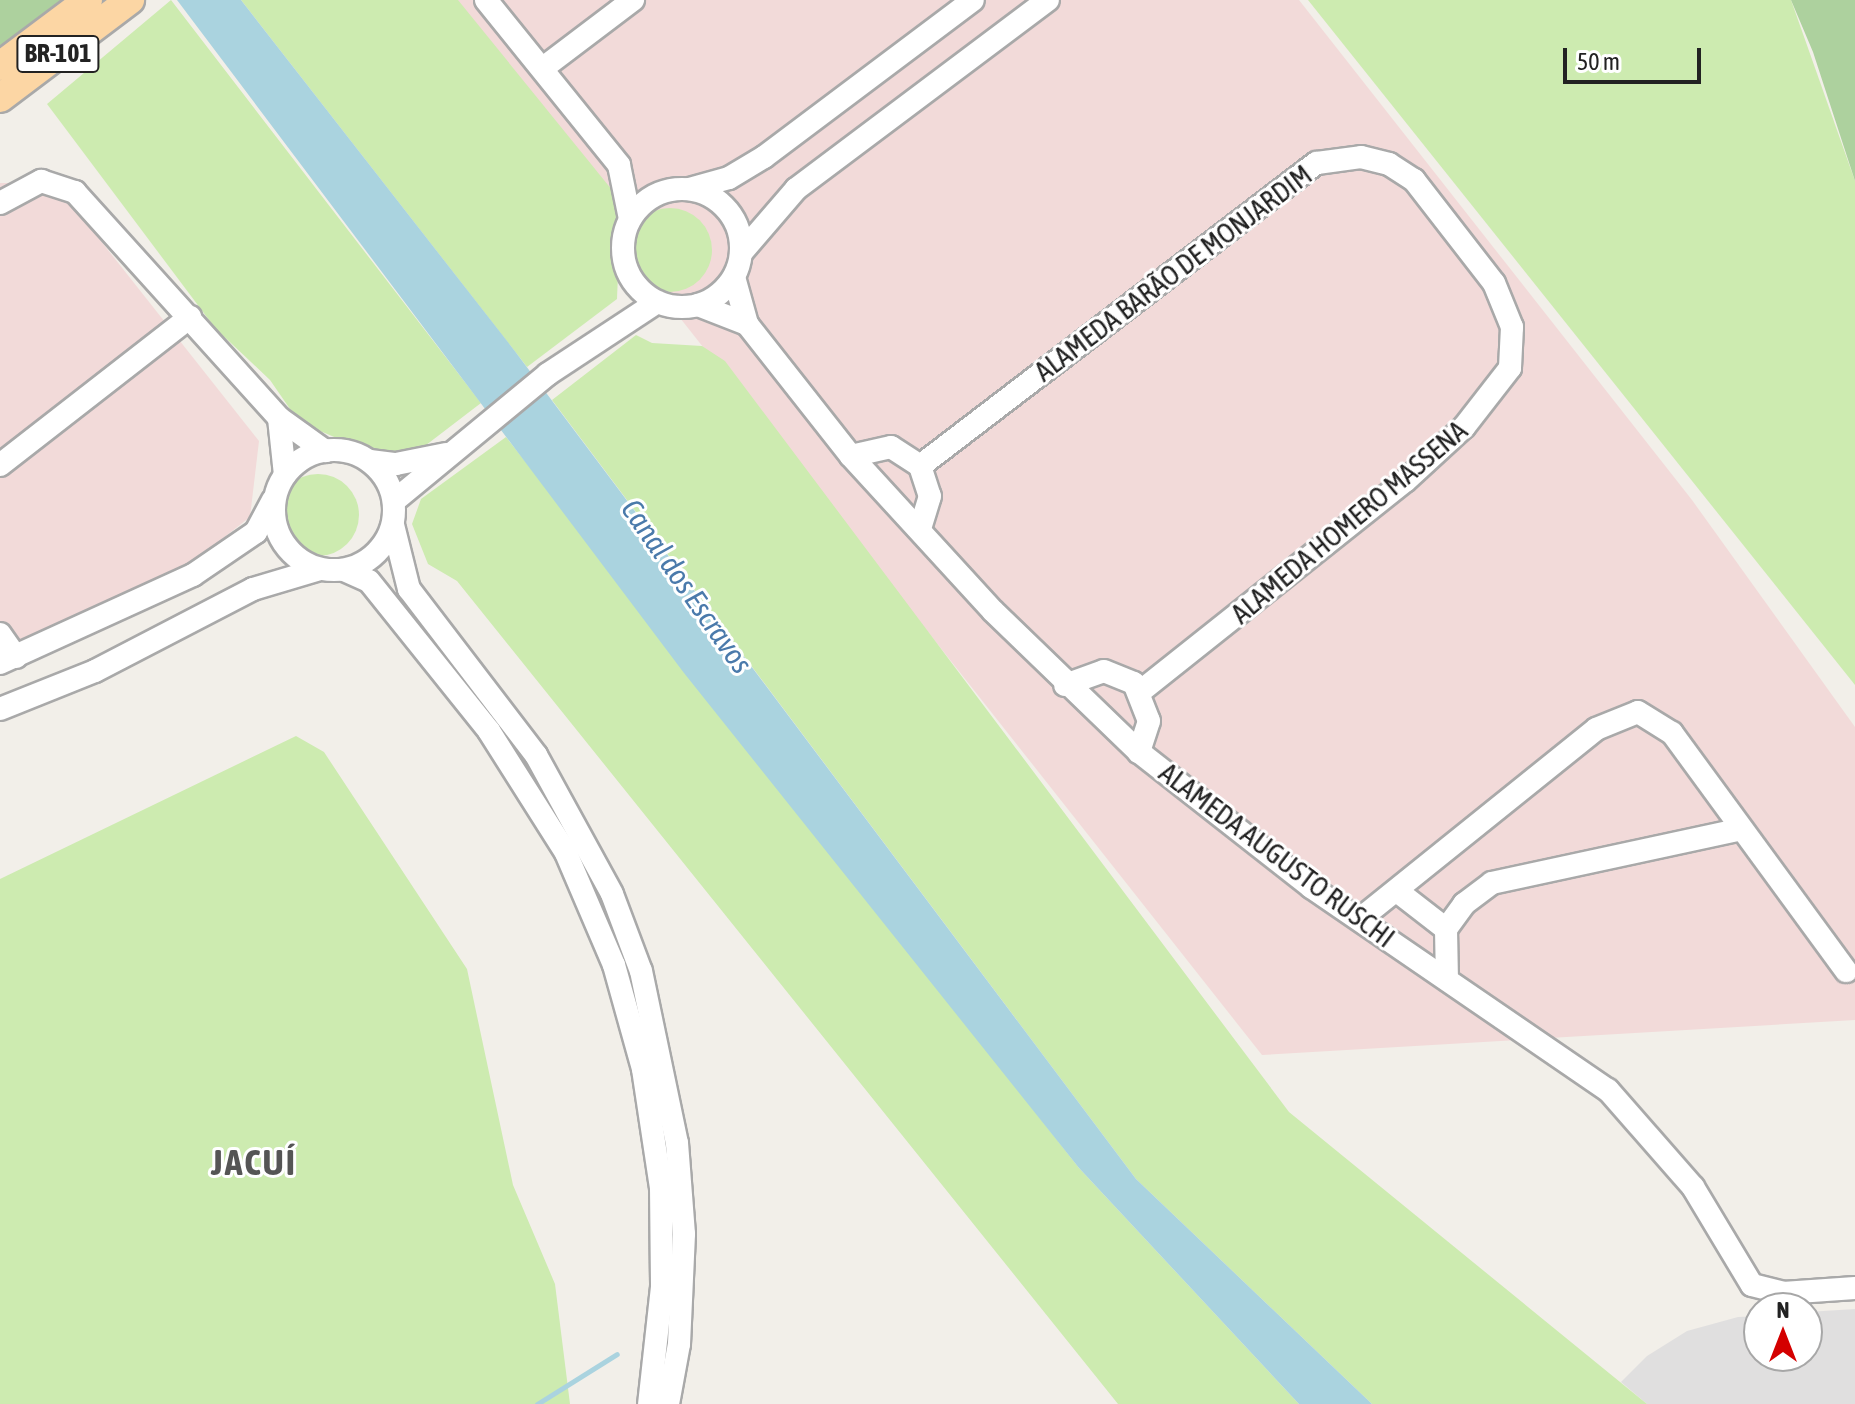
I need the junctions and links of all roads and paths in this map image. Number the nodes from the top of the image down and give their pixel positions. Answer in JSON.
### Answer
{"nodes":[{"id":1,"x":88,"y":0,"type":"edge"},
{"id":2,"x":486,"y":0,"type":"edge"},
{"id":3,"x":633,"y":0,"type":"edge"},
{"id":4,"x":973,"y":0,"type":"edge"},
{"id":5,"x":1048,"y":0,"type":"edge"},
{"id":6,"x":123,"y":5,"type":"edge"},
{"id":7,"x":0,"y":66,"type":"edge"},
{"id":8,"x":543,"y":68,"type":"junction"},
{"id":9,"x":0,"y":98,"type":"edge"},
{"id":10,"x":619,"y":165,"type":"junction"},
{"id":11,"x":689,"y":189,"type":"junction"},
{"id":12,"x":666,"y":191,"type":"junction"},
{"id":13,"x":0,"y":203,"type":"edge"},
{"id":14,"x":630,"y":219,"type":"junction"},
{"id":15,"x":741,"y":253,"type":"junction"},
{"id":16,"x":734,"y":277,"type":"junction"},
{"id":17,"x":648,"y":296,"type":"junction"},
{"id":18,"x":698,"y":305,"type":"junction"},
{"id":19,"x":190,"y":317,"type":"junction"},
{"id":20,"x":747,"y":324,"type":"junction"},
{"id":21,"x":1512,"y":327,"type":"joint"},
{"id":22,"x":279,"y":418,"type":"junction"},
{"id":23,"x":325,"y":451,"type":"junction"},
{"id":24,"x":450,"y":452,"type":"junction"},
{"id":25,"x":851,"y":456,"type":"junction"},
{"id":26,"x":370,"y":461,"type":"junction"},
{"id":27,"x":0,"y":465,"type":"edge"},
{"id":28,"x":920,"y":466,"type":"junction"},
{"id":29,"x":280,"y":485,"type":"junction"},
{"id":30,"x":394,"y":501,"type":"junction"},
{"id":31,"x":393,"y":525,"type":"junction"},
{"id":32,"x":920,"y":529,"type":"junction"},
{"id":33,"x":320,"y":569,"type":"junction"},
{"id":34,"x":344,"y":570,"type":"junction"},
{"id":35,"x":0,"y":634,"type":"edge"},
{"id":36,"x":8,"y":660,"type":"edge"},
{"id":37,"x":1065,"y":685,"type":"junction"},
{"id":38,"x":1142,"y":690,"type":"junction"},
{"id":39,"x":0,"y":709,"type":"edge"},
{"id":40,"x":1139,"y":752,"type":"junction"},
{"id":41,"x":1738,"y":830,"type":"junction"},
{"id":42,"x":1397,"y":891,"type":"junction"},
{"id":43,"x":1360,"y":919,"type":"junction"},
{"id":44,"x":1446,"y":929,"type":"junction"},
{"id":45,"x":1846,"y":971,"type":"dead end"},
{"id":46,"x":1447,"y":979,"type":"junction"},
{"id":47,"x":1855,"y":1288,"type":"edge"},
{"id":48,"x":649,"y":1404,"type":"edge"},
{"id":49,"x":668,"y":1404,"type":"edge"}],
"edges":[{"from":1,"to":7,"type":"main road","number":"BR-101"},
{"from":2,"to":8,"type":"street"},
{"from":3,"to":8,"type":"street"},
{"from":4,"to":11,"type":"street"},
{"from":5,"to":15,"type":"street"},
{"from":6,"to":9,"type":"main road","number":"BR-101"},
{"from":8,"to":10,"type":"street"},
{"from":10,"to":12,"type":"street"},
{"from":10,"to":14,"type":"street"},
{"from":11,"to":12,"type":"street"},
{"from":11,"to":15,"type":"street"},
{"from":12,"to":14,"type":"street"},
{"from":13,"to":19,"type":"street"},
{"from":14,"to":17,"type":"street"},
{"from":15,"to":16,"type":"street"},
{"from":16,"to":18,"type":"street"},
{"from":16,"to":20,"type":"street","name":"ALAMEDA AUGUSTO RUSCHI"},
{"from":17,"to":18,"type":"street"},
{"from":17,"to":24,"type":"street"},
{"from":18,"to":20,"type":"street"},
{"from":19,"to":22,"type":"street"},
{"from":19,"to":27,"type":"street"},
{"from":20,"to":25,"type":"street","name":"ALAMEDA AUGUSTO RUSCHI"},
{"from":21,"to":28,"type":"street","name":"ALAMEDA BARÃO DE MONJARDIM"},
{"from":21,"to":38,"type":"street","name":"ALAMEDA HOMERO MASSENA"},
{"from":22,"to":23,"type":"street"},
{"from":22,"to":29,"type":"street"},
{"from":23,"to":26,"type":"street"},
{"from":23,"to":29,"type":"street"},
{"from":24,"to":26,"type":"street"},
{"from":24,"to":30,"type":"street"},
{"from":25,"to":28,"type":"street"},
{"from":25,"to":32,"type":"street","name":"ALAMEDA AUGUSTO RUSCHI"},
{"from":26,"to":30,"type":"street"},
{"from":28,"to":32,"type":"street"},
{"from":29,"to":33,"type":"street"},
{"from":29,"to":36,"type":"street"},
{"from":30,"to":31,"type":"street"},
{"from":31,"to":34,"type":"street"},
{"from":31,"to":49,"type":"street"},
{"from":32,"to":37,"type":"street","name":"ALAMEDA AUGUSTO RUSCHI"},
{"from":33,"to":34,"type":"street"},
{"from":33,"to":39,"type":"street"},
{"from":34,"to":48,"type":"street"},
{"from":35,"to":36,"type":"street"},
{"from":37,"to":38,"type":"street"},
{"from":37,"to":40,"type":"street","name":"ALAMEDA AUGUSTO RUSCHI"},
{"from":38,"to":40,"type":"street"},
{"from":40,"to":43,"type":"street","name":"ALAMEDA AUGUSTO RUSCHI"},
{"from":41,"to":42,"type":"street"},
{"from":41,"to":44,"type":"street"},
{"from":41,"to":45,"type":"street"},
{"from":42,"to":43,"type":"street"},
{"from":42,"to":44,"type":"street"},
{"from":43,"to":46,"type":"street","name":"ALAMEDA AUGUSTO RUSCHI"},
{"from":44,"to":46,"type":"street"},
{"from":46,"to":47,"type":"street","name":"ALAMEDA AUGUSTO RUSCHI"}]}
